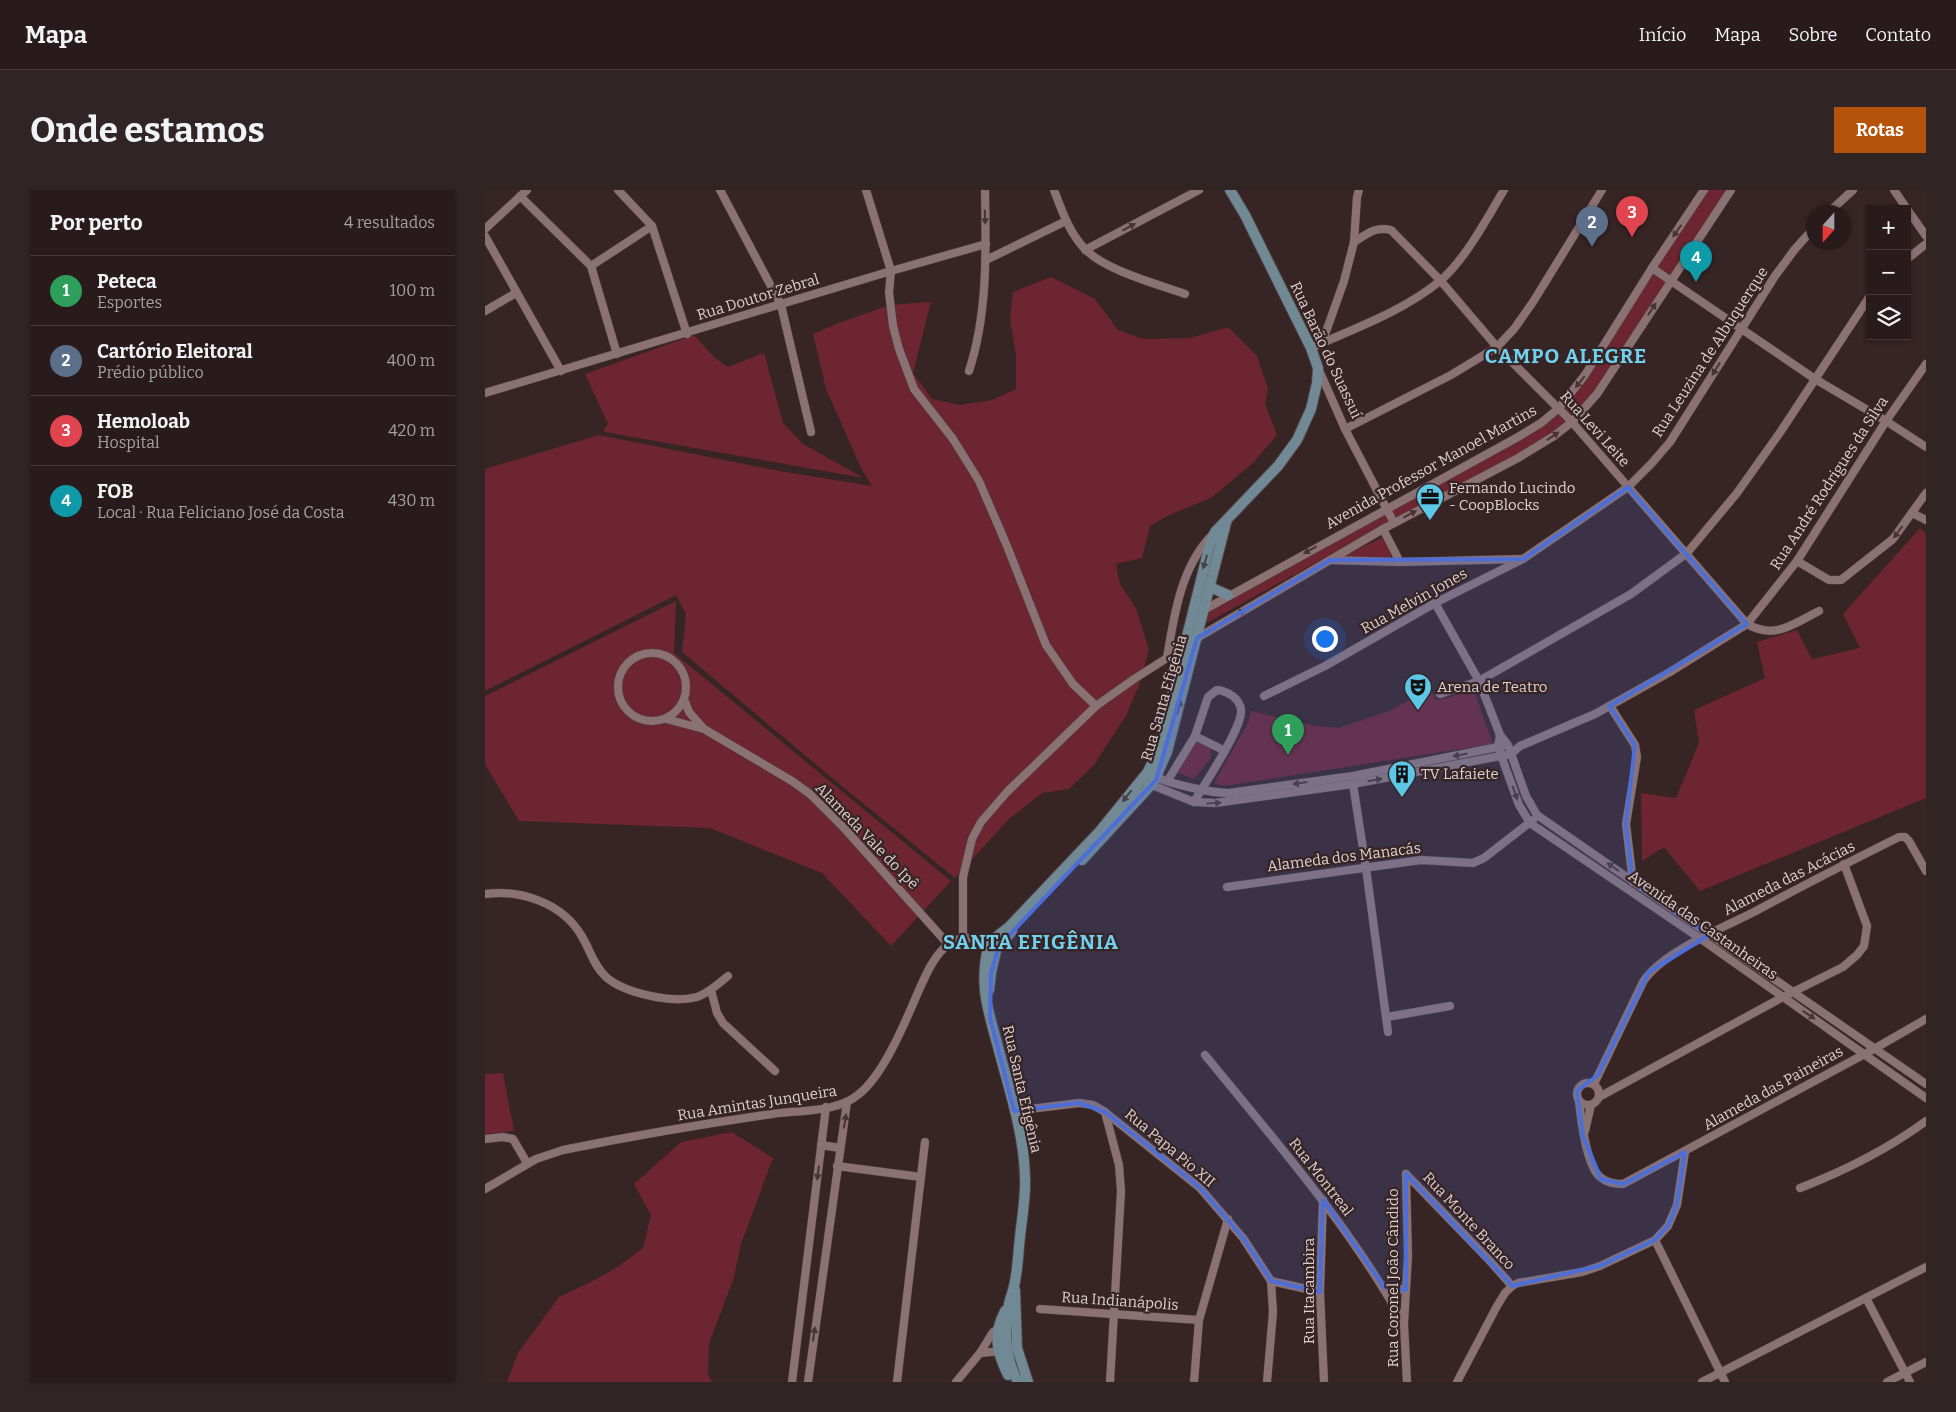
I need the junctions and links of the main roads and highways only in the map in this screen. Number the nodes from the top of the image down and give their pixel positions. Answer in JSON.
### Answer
{"nodes":[{"id":1,"x":1230,"y":190,"type":"edge"},
{"id":2,"x":1318,"y":368,"type":"joint"},
{"id":3,"x":1227,"y":520,"type":"junction"},
{"id":4,"x":1210,"y":587,"type":"junction"},
{"id":5,"x":1228,"y":595,"type":"road end"},
{"id":6,"x":1192,"y":637,"type":"junction"},
{"id":7,"x":991,"y":944,"type":"junction"},
{"id":8,"x":1014,"y":1287,"type":"junction"},
{"id":9,"x":1007,"y":1329,"type":"junction"},
{"id":10,"x":1008,"y":1350,"type":"junction"},
{"id":11,"x":1013,"y":1382,"type":"edge"},
{"id":12,"x":1018,"y":1382,"type":"edge"},
{"id":13,"x":1028,"y":1382,"type":"edge"}],
"edges":[{"from":1,"to":2,"type":"main road","name":"Rua Barão do Suassuí"},
{"from":2,"to":3,"type":"main road","name":"Rua Santa Efigênia"},
{"from":3,"to":4,"type":"main road","name":"Rua Santa Efigênia"},
{"from":3,"to":6,"type":"main road","name":"Rua Santa Efigênia","one_way":true},
{"from":4,"to":5,"type":"main road"},
{"from":4,"to":6,"type":"main road","name":"Rua Santa Efigênia"},
{"from":6,"to":7,"type":"main road","name":"Rua Santa Efigênia","one_way":true},
{"from":7,"to":6,"type":"main road","name":"Rua Santa Efigênia","one_way":true},
{"from":7,"to":8,"type":"main road","name":"Rua Santa Efigênia"},
{"from":8,"to":9,"type":"main road","name":"Rua Santa Efigênia"},
{"from":8,"to":9,"type":"main road","name":"Rua Santa Efigênia"},
{"from":9,"to":10,"type":"main road","name":"Rua Santa Efigênia"},
{"from":9,"to":10,"type":"main road"},
{"from":10,"to":11,"type":"main road"},
{"from":10,"to":12,"type":"main road","name":"Rua Santa Efigênia"},
{"from":10,"to":13,"type":"main road","name":"Rua Santa Efigênia"}]}
